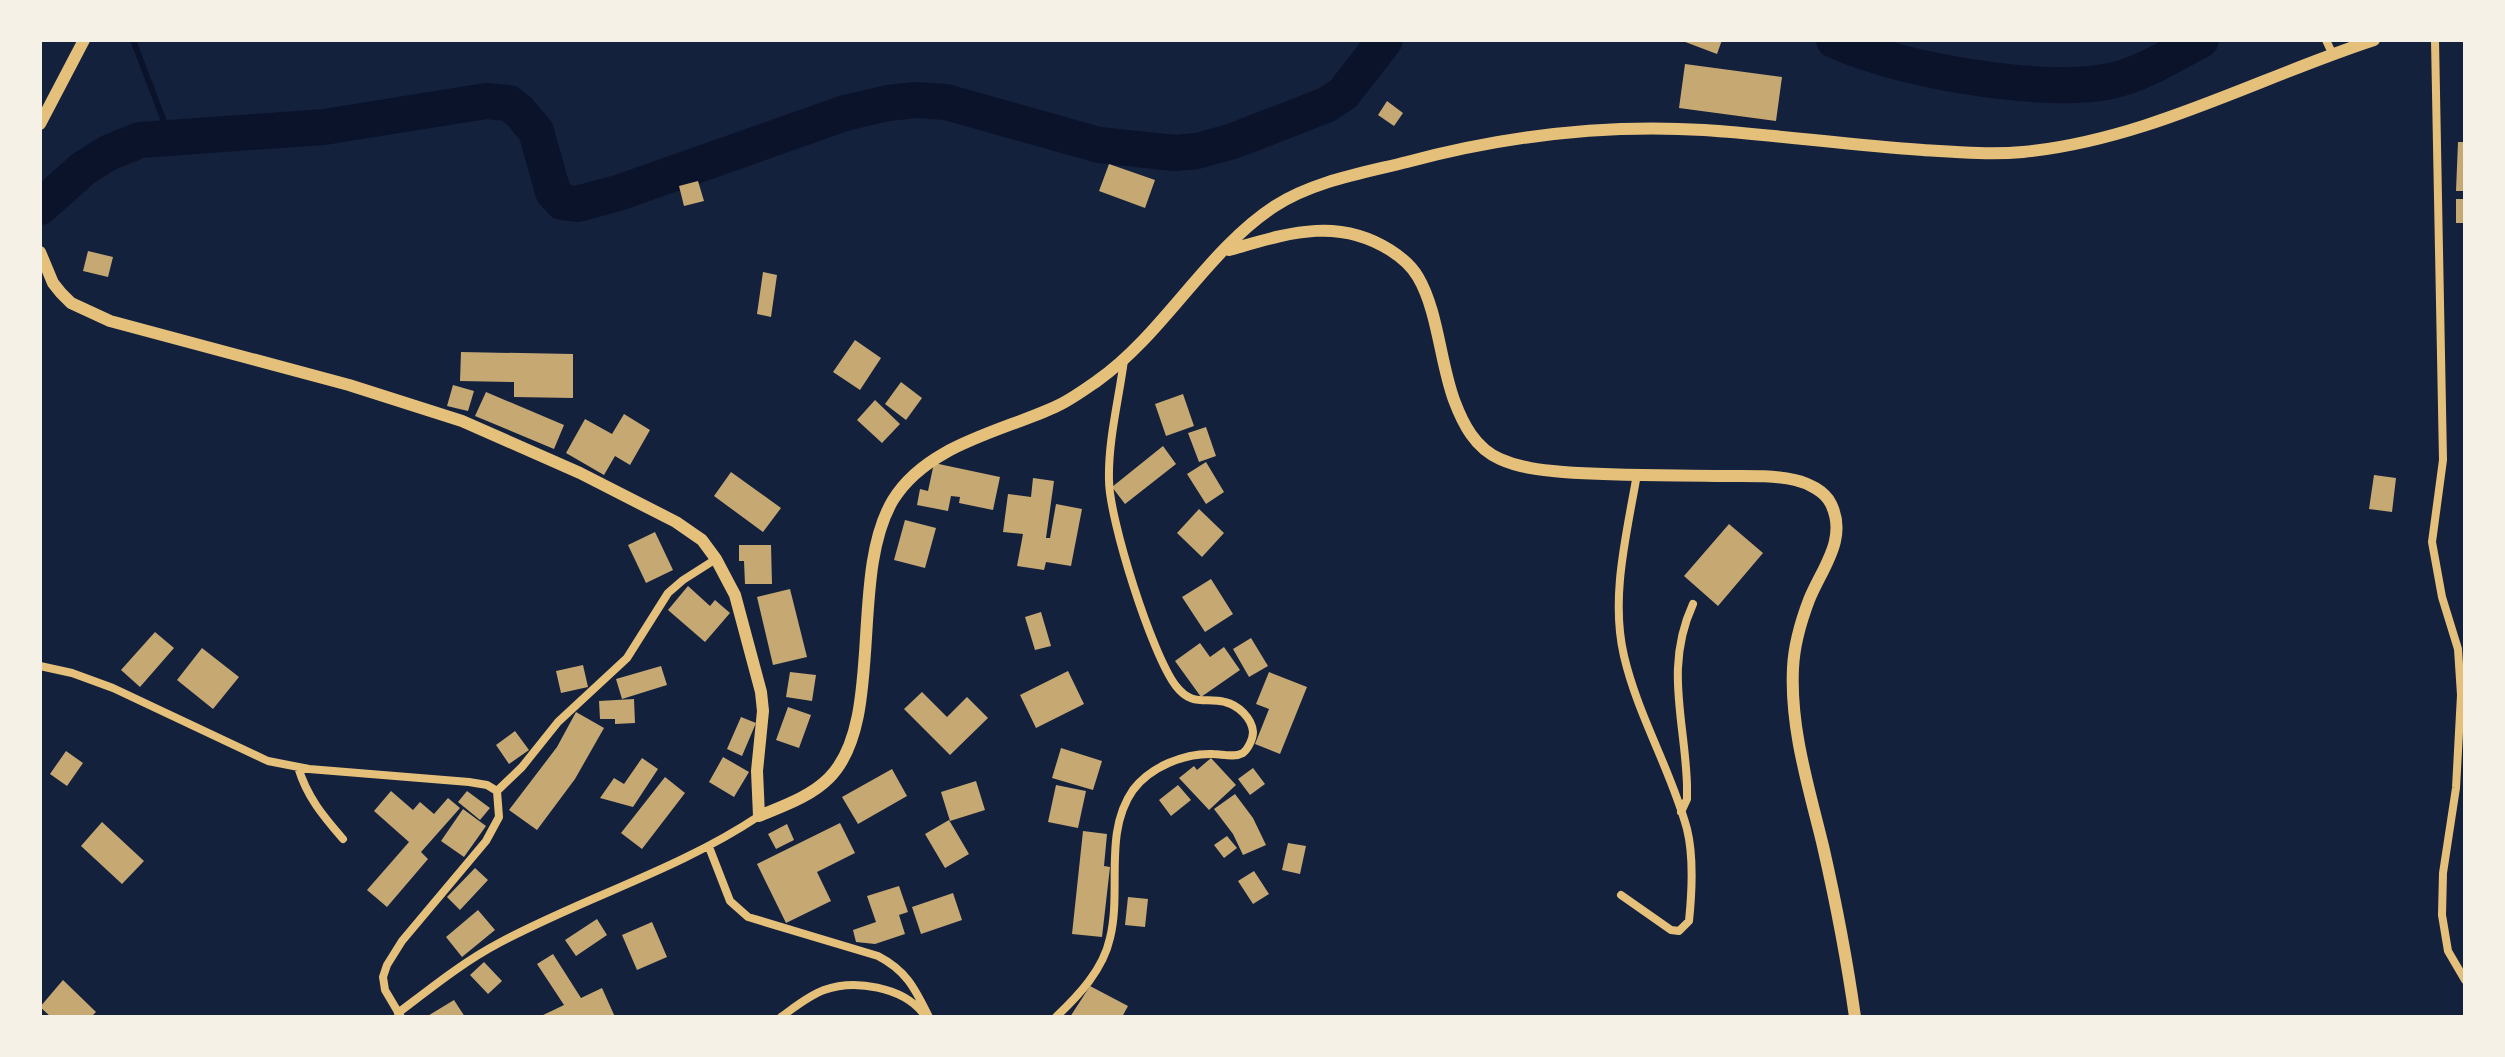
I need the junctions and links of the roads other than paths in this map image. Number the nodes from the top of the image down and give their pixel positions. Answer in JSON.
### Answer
{"nodes":[{"id":1,"x":84,"y":40,"type":"edge"},
{"id":2,"x":2326,"y":40,"type":"edge"},
{"id":3,"x":2374,"y":40,"type":"edge"},
{"id":4,"x":2435,"y":40,"type":"edge"},
{"id":5,"x":2332,"y":53,"type":"junction"},
{"id":6,"x":40,"y":124,"type":"edge"},
{"id":7,"x":1226,"y":250,"type":"junction"},
{"id":8,"x":40,"y":252,"type":"edge"},
{"id":9,"x":1124,"y":360,"type":"junction"},
{"id":10,"x":1637,"y":474,"type":"junction"},
{"id":11,"x":716,"y":559,"type":"junction"},
{"id":12,"x":1693,"y":604,"type":"dead end"},
{"id":13,"x":40,"y":666,"type":"edge"},
{"id":14,"x":298,"y":767,"type":"junction"},
{"id":15,"x":497,"y":791,"type":"junction"},
{"id":16,"x":1681,"y":812,"type":"junction"},
{"id":17,"x":759,"y":816,"type":"junction"},
{"id":18,"x":343,"y":839,"type":"dead end"},
{"id":19,"x":709,"y":847,"type":"junction"},
{"id":20,"x":1621,"y":895,"type":"dead end"},
{"id":21,"x":2465,"y":980,"type":"edge"},
{"id":22,"x":400,"y":1015,"type":"edge"},
{"id":23,"x":781,"y":1017,"type":"edge"},
{"id":24,"x":927,"y":1017,"type":"edge"},
{"id":25,"x":1056,"y":1017,"type":"edge"},
{"id":26,"x":1855,"y":1017,"type":"edge"}],
"edges":[{"from":1,"to":6,"type":"street"},
{"from":2,"to":5,"type":"street"},
{"from":3,"to":5,"type":"street"},
{"from":4,"to":21,"type":"street"},
{"from":5,"to":7,"type":"street"},
{"from":7,"to":9,"type":"street"},
{"from":7,"to":10,"type":"street"},
{"from":8,"to":11,"type":"street"},
{"from":9,"to":17,"type":"street"},
{"from":9,"to":25,"type":"street"},
{"from":10,"to":16,"type":"street"},
{"from":10,"to":26,"type":"street"},
{"from":11,"to":15,"type":"street"},
{"from":11,"to":17,"type":"street"},
{"from":12,"to":16,"type":"street"},
{"from":13,"to":14,"type":"street"},
{"from":14,"to":15,"type":"street"},
{"from":14,"to":18,"type":"street"},
{"from":15,"to":22,"type":"street"},
{"from":16,"to":20,"type":"street"},
{"from":17,"to":19,"type":"street"},
{"from":19,"to":22,"type":"street"},
{"from":19,"to":24,"type":"street"},
{"from":23,"to":24,"type":"street"}]}
